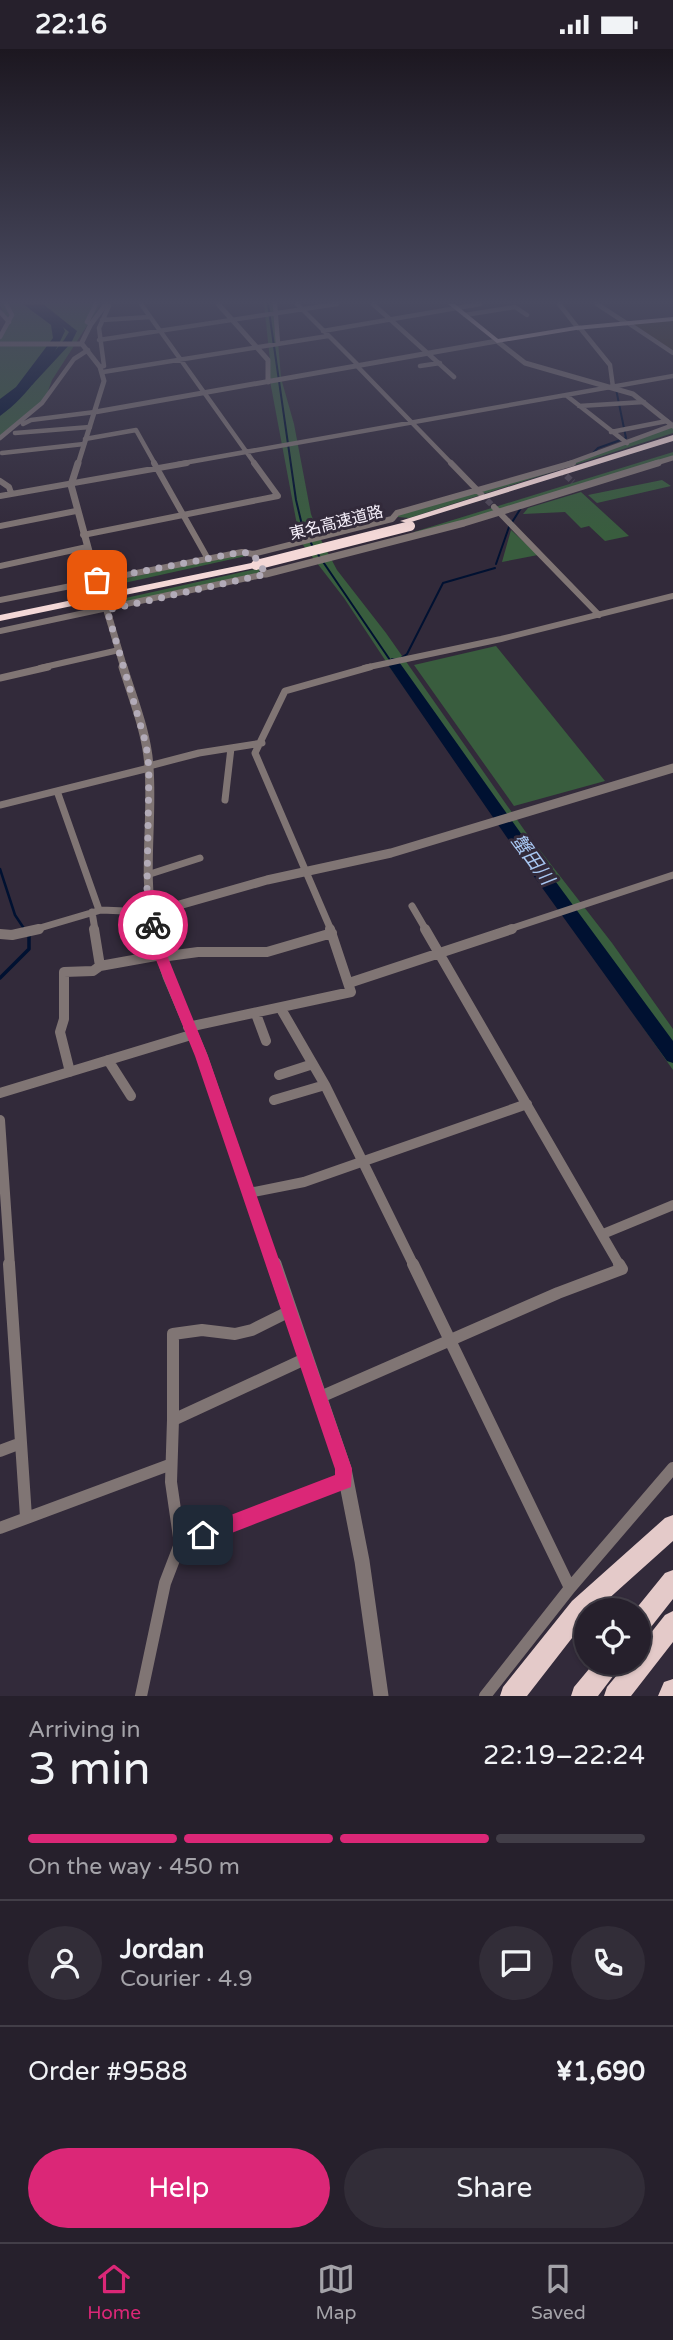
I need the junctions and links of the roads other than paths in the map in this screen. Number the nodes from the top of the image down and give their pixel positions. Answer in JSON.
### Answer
{"nodes":[{"id":1,"x":58,"y":381,"type":"edge"},
{"id":2,"x":104,"y":381,"type":"edge"},
{"id":3,"x":196,"y":381,"type":"edge"},
{"id":4,"x":274,"y":381,"type":"edge"},
{"id":5,"x":372,"y":381,"type":"edge"},
{"id":6,"x":591,"y":381,"type":"edge"},
{"id":7,"x":613,"y":381,"type":"edge"},
{"id":8,"x":647,"y":381,"type":"edge"},
{"id":9,"x":268,"y":382,"type":"joint"},
{"id":10,"x":614,"y":387,"type":"junction"},
{"id":11,"x":205,"y":393,"type":"junction"},
{"id":12,"x":566,"y":396,"type":"junction"},
{"id":13,"x":644,"y":402,"type":"junction"},
{"id":14,"x":579,"y":406,"type":"junction"},
{"id":15,"x":95,"y":412,"type":"junction"},
{"id":16,"x":412,"y":424,"type":"junction"},
{"id":17,"x":671,"y":424,"type":"edge"},
{"id":18,"x":90,"y":427,"type":"junction"},
{"id":19,"x":611,"y":432,"type":"junction"},
{"id":20,"x":15,"y":433,"type":"dead end"},
{"id":21,"x":673,"y":436,"type":"edge"},
{"id":22,"x":1,"y":437,"type":"edge"},
{"id":23,"x":85,"y":441,"type":"junction"},
{"id":24,"x":627,"y":443,"type":"junction"},
{"id":25,"x":673,"y":446,"type":"edge"},
{"id":26,"x":2,"y":453,"type":"dead end"},
{"id":27,"x":247,"y":454,"type":"junction"},
{"id":28,"x":673,"y":458,"type":"edge"},
{"id":29,"x":158,"y":470,"type":"junction"},
{"id":30,"x":0,"y":481,"type":"edge"},
{"id":31,"x":71,"y":485,"type":"junction"},
{"id":32,"x":480,"y":492,"type":"junction"},
{"id":33,"x":11,"y":493,"type":"junction"},
{"id":34,"x":0,"y":496,"type":"edge"},
{"id":35,"x":496,"y":510,"type":"junction"},
{"id":36,"x":76,"y":511,"type":"junction"},
{"id":37,"x":184,"y":515,"type":"junction"},
{"id":38,"x":403,"y":521,"type":"junction"},
{"id":39,"x":0,"y":526,"type":"edge"},
{"id":40,"x":83,"y":535,"type":"junction"},
{"id":41,"x":416,"y":536,"type":"junction"},
{"id":42,"x":87,"y":547,"type":"junction"},
{"id":43,"x":208,"y":559,"type":"junction"},
{"id":44,"x":254,"y":560,"type":"junction"},
{"id":45,"x":0,"y":566,"type":"edge"},
{"id":46,"x":266,"y":574,"type":"junction"},
{"id":47,"x":98,"y":585,"type":"junction"},
{"id":48,"x":673,"y":596,"type":"edge"},
{"id":49,"x":0,"y":600,"type":"edge"},
{"id":50,"x":106,"y":607,"type":"junction"},
{"id":51,"x":0,"y":612,"type":"edge"},
{"id":52,"x":599,"y":615,"type":"junction"},
{"id":53,"x":0,"y":618,"type":"edge"},
{"id":54,"x":0,"y":631,"type":"edge"},
{"id":55,"x":119,"y":650,"type":"junction"},
{"id":56,"x":0,"y":678,"type":"edge"},
{"id":57,"x":262,"y":743,"type":"junction"},
{"id":58,"x":231,"y":748,"type":"junction"},
{"id":59,"x":149,"y":767,"type":"junction"},
{"id":60,"x":673,"y":768,"type":"edge"},
{"id":61,"x":57,"y":791,"type":"junction"},
{"id":62,"x":225,"y":800,"type":"dead end"},
{"id":63,"x":0,"y":805,"type":"edge"},
{"id":64,"x":200,"y":858,"type":"dead end"},
{"id":65,"x":306,"y":872,"type":"junction"},
{"id":66,"x":147,"y":875,"type":"junction"},
{"id":67,"x":673,"y":875,"type":"edge"},
{"id":68,"x":412,"y":906,"type":"dead end"},
{"id":69,"x":96,"y":911,"type":"junction"},
{"id":70,"x":151,"y":912,"type":"junction"},
{"id":71,"x":332,"y":933,"type":"junction"},
{"id":72,"x":0,"y":934,"type":"edge"},
{"id":73,"x":438,"y":953,"type":"junction"},
{"id":74,"x":161,"y":956,"type":"junction"},
{"id":75,"x":100,"y":967,"type":"junction"},
{"id":76,"x":349,"y":983,"type":"junction"},
{"id":77,"x":281,"y":1009,"type":"junction"},
{"id":78,"x":256,"y":1014,"type":"junction"},
{"id":79,"x":190,"y":1031,"type":"junction"},
{"id":80,"x":266,"y":1041,"type":"dead end"},
{"id":81,"x":108,"y":1060,"type":"junction"},
{"id":82,"x":313,"y":1064,"type":"junction"},
{"id":83,"x":70,"y":1072,"type":"junction"},
{"id":84,"x":278,"y":1075,"type":"dead end"},
{"id":85,"x":325,"y":1085,"type":"junction"},
{"id":86,"x":0,"y":1093,"type":"edge"},
{"id":87,"x":131,"y":1096,"type":"dead end"},
{"id":88,"x":274,"y":1100,"type":"dead end"},
{"id":89,"x":527,"y":1104,"type":"junction"},
{"id":90,"x":0,"y":1120,"type":"edge"},
{"id":91,"x":364,"y":1162,"type":"junction"},
{"id":92,"x":249,"y":1193,"type":"junction"},
{"id":93,"x":673,"y":1205,"type":"edge"},
{"id":94,"x":603,"y":1234,"type":"junction"},
{"id":95,"x":290,"y":1311,"type":"junction"},
{"id":96,"x":452,"y":1340,"type":"junction"},
{"id":97,"x":307,"y":1358,"type":"junction"},
{"id":98,"x":318,"y":1398,"type":"junction"},
{"id":99,"x":173,"y":1420,"type":"junction"},
{"id":100,"x":21,"y":1443,"type":"junction"},
{"id":101,"x":0,"y":1451,"type":"edge"},
{"id":102,"x":169,"y":1465,"type":"junction"},
{"id":103,"x":673,"y":1468,"type":"edge"},
{"id":104,"x":344,"y":1481,"type":"junction"},
{"id":105,"x":26,"y":1517,"type":"junction"},
{"id":106,"x":673,"y":1527,"type":"edge"},
{"id":107,"x":0,"y":1528,"type":"edge"},
{"id":108,"x":180,"y":1544,"type":"junction"},
{"id":109,"x":673,"y":1581,"type":"edge"},
{"id":110,"x":570,"y":1588,"type":"junction"},
{"id":111,"x":651,"y":1609,"type":"edge"},
{"id":112,"x":673,"y":1623,"type":"edge"},
{"id":113,"x":600,"y":1675,"type":"edge"},
{"id":114,"x":673,"y":1691,"type":"edge"},
{"id":115,"x":141,"y":1696,"type":"edge"},
{"id":116,"x":381,"y":1696,"type":"edge"},
{"id":117,"x":485,"y":1696,"type":"edge"},
{"id":118,"x":512,"y":1696,"type":"edge"},
{"id":119,"x":583,"y":1696,"type":"edge"},
{"id":120,"x":616,"y":1696,"type":"edge"},
{"id":121,"x":670,"y":1696,"type":"edge"}],
"edges":[{"from":1,"to":22,"type":"street"},
{"from":2,"to":15,"type":"street"},
{"from":3,"to":11,"type":"street"},
{"from":4,"to":9,"type":"street"},
{"from":5,"to":16,"type":"street"},
{"from":6,"to":10,"type":"street"},
{"from":7,"to":10,"type":"street"},
{"from":8,"to":10,"type":"street"},
{"from":9,"to":11,"type":"street"},
{"from":10,"to":12,"type":"street"},
{"from":10,"to":13,"type":"street"},
{"from":11,"to":15,"type":"street"},
{"from":11,"to":27,"type":"street"},
{"from":12,"to":14,"type":"street"},
{"from":12,"to":16,"type":"street"},
{"from":13,"to":14,"type":"street"},
{"from":13,"to":17,"type":"street"},
{"from":14,"to":19,"type":"street"},
{"from":15,"to":18,"type":"street"},
{"from":15,"to":22,"type":"street"},
{"from":16,"to":27,"type":"street"},
{"from":16,"to":32,"type":"street"},
{"from":17,"to":19,"type":"street"},
{"from":17,"to":24,"type":"street"},
{"from":18,"to":20,"type":"street"},
{"from":18,"to":23,"type":"street"},
{"from":19,"to":24,"type":"street"},
{"from":21,"to":38,"type":"highway","name":"東名高速道路"},
{"from":23,"to":26,"type":"street"},
{"from":23,"to":29,"type":"street"},
{"from":23,"to":31,"type":"street"},
{"from":24,"to":32,"type":"street"},
{"from":25,"to":38,"type":"highway","name":"東名高速道路"},
{"from":27,"to":29,"type":"street"},
{"from":27,"to":37,"type":"street"},
{"from":28,"to":35,"type":"street"},
{"from":29,"to":31,"type":"street"},
{"from":29,"to":37,"type":"street"},
{"from":30,"to":33,"type":"street"},
{"from":31,"to":33,"type":"street"},
{"from":31,"to":36,"type":"street"},
{"from":32,"to":38,"type":"street"},
{"from":33,"to":34,"type":"street"},
{"from":35,"to":41,"type":"street"},
{"from":35,"to":52,"type":"street"},
{"from":36,"to":39,"type":"street"},
{"from":36,"to":40,"type":"street"},
{"from":37,"to":40,"type":"street"},
{"from":37,"to":43,"type":"street"},
{"from":38,"to":41,"type":"street"},
{"from":38,"to":44,"type":"highway","name":"東名高速道路","bridge":true},
{"from":38,"to":44,"type":"street"},
{"from":40,"to":42,"type":"street"},
{"from":41,"to":46,"type":"street"},
{"from":42,"to":45,"type":"street"},
{"from":42,"to":47,"type":"street"},
{"from":43,"to":44,"type":"street"},
{"from":43,"to":47,"type":"street"},
{"from":44,"to":46,"type":"street"},
{"from":44,"to":51,"type":"highway","name":"東名高速道路"},
{"from":44,"to":53,"type":"highway","name":"東名高速道路"},
{"from":46,"to":50,"type":"street"},
{"from":47,"to":49,"type":"street"},
{"from":48,"to":52,"type":"street"},
{"from":50,"to":54,"type":"street"},
{"from":50,"to":55,"type":"street"},
{"from":52,"to":57,"type":"street"},
{"from":55,"to":56,"type":"street"},
{"from":55,"to":59,"type":"street"},
{"from":57,"to":58,"type":"street"},
{"from":57,"to":65,"type":"street"},
{"from":58,"to":59,"type":"street"},
{"from":58,"to":62,"type":"street"},
{"from":59,"to":61,"type":"street"},
{"from":59,"to":66,"type":"street"},
{"from":60,"to":65,"type":"street"},
{"from":61,"to":63,"type":"street"},
{"from":61,"to":69,"type":"street"},
{"from":64,"to":66,"type":"street"},
{"from":65,"to":70,"type":"street"},
{"from":65,"to":71,"type":"street"},
{"from":66,"to":70,"type":"street"},
{"from":67,"to":73,"type":"street"},
{"from":68,"to":73,"type":"street"},
{"from":69,"to":70,"type":"street"},
{"from":69,"to":72,"type":"street"},
{"from":69,"to":75,"type":"street"},
{"from":70,"to":74,"type":"street"},
{"from":71,"to":74,"type":"street"},
{"from":71,"to":76,"type":"street"},
{"from":73,"to":76,"type":"street"},
{"from":73,"to":89,"type":"street"},
{"from":74,"to":75,"type":"street"},
{"from":74,"to":79,"type":"street"},
{"from":75,"to":83,"type":"street"},
{"from":76,"to":77,"type":"street"},
{"from":77,"to":78,"type":"street"},
{"from":77,"to":82,"type":"street"},
{"from":78,"to":79,"type":"street"},
{"from":78,"to":80,"type":"street"},
{"from":79,"to":81,"type":"street"},
{"from":79,"to":92,"type":"street"},
{"from":81,"to":83,"type":"street"},
{"from":81,"to":87,"type":"street"},
{"from":82,"to":84,"type":"street"},
{"from":82,"to":85,"type":"street"},
{"from":83,"to":86,"type":"street"},
{"from":85,"to":88,"type":"street"},
{"from":85,"to":91,"type":"street"},
{"from":89,"to":91,"type":"street"},
{"from":89,"to":94,"type":"street"},
{"from":90,"to":100,"type":"street"},
{"from":91,"to":92,"type":"street"},
{"from":91,"to":96,"type":"street"},
{"from":92,"to":95,"type":"street"},
{"from":93,"to":94,"type":"street"},
{"from":94,"to":96,"type":"street"},
{"from":95,"to":97,"type":"street"},
{"from":95,"to":99,"type":"street"},
{"from":96,"to":98,"type":"street"},
{"from":96,"to":110,"type":"street"},
{"from":97,"to":98,"type":"street"},
{"from":97,"to":99,"type":"street"},
{"from":98,"to":104,"type":"street"},
{"from":99,"to":102,"type":"street"},
{"from":100,"to":101,"type":"street"},
{"from":100,"to":105,"type":"street"},
{"from":102,"to":105,"type":"street"},
{"from":102,"to":108,"type":"street"},
{"from":103,"to":110,"type":"street"},
{"from":104,"to":108,"type":"street"},
{"from":104,"to":116,"type":"street"},
{"from":105,"to":107,"type":"street"},
{"from":106,"to":118,"type":"highway"},
{"from":108,"to":115,"type":"street"},
{"from":109,"to":111,"type":"highway"},
{"from":110,"to":117,"type":"street"},
{"from":112,"to":120,"type":"highway"},
{"from":113,"to":119,"type":"highway"},
{"from":114,"to":121,"type":"highway"}]}
